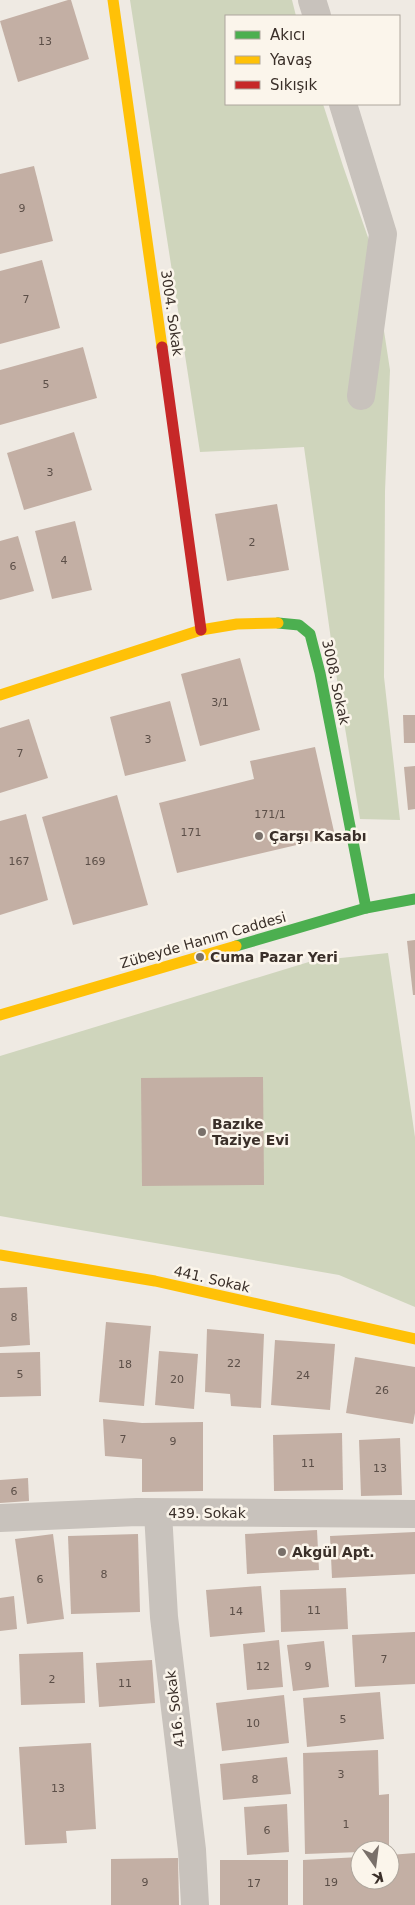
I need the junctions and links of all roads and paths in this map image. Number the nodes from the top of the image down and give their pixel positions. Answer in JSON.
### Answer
{"nodes":[{"id":1,"x":113,"y":0,"type":"edge"},
{"id":2,"x":312,"y":0,"type":"edge"},
{"id":3,"x":317,"y":15,"type":"edge"},
{"id":4,"x":343,"y":105,"type":"edge"},
{"id":5,"x":360,"y":396,"type":"dead end"},
{"id":6,"x":201,"y":630,"type":"junction"},
{"id":7,"x":0,"y":694,"type":"edge"},
{"id":8,"x":415,"y":899,"type":"edge"},
{"id":9,"x":366,"y":908,"type":"junction"},
{"id":10,"x":0,"y":1015,"type":"edge"},
{"id":11,"x":0,"y":1255,"type":"edge"},
{"id":12,"x":415,"y":1339,"type":"edge"},
{"id":13,"x":158,"y":1513,"type":"junction"},
{"id":14,"x":415,"y":1514,"type":"edge"},
{"id":15,"x":0,"y":1518,"type":"edge"},
{"id":16,"x":195,"y":1905,"type":"edge"}],
"edges":[{"from":1,"to":6,"type":"street","name":"3004. Sokak"},
{"from":2,"to":3,"type":"street"},
{"from":4,"to":5,"type":"street"},
{"from":6,"to":7,"type":"street","name":"3008. Sokak"},
{"from":6,"to":9,"type":"street","name":"3008. Sokak"},
{"from":8,"to":9,"type":"street","name":"Zübeyde Hanım Caddesi"},
{"from":9,"to":10,"type":"street","name":"Zübeyde Hanım Caddesi"},
{"from":11,"to":12,"type":"street","name":"441. Sokak"},
{"from":13,"to":14,"type":"street","name":"439. Sokak"},
{"from":13,"to":15,"type":"street","name":"439. Sokak"},
{"from":13,"to":16,"type":"street","name":"416. Sokak"}]}
